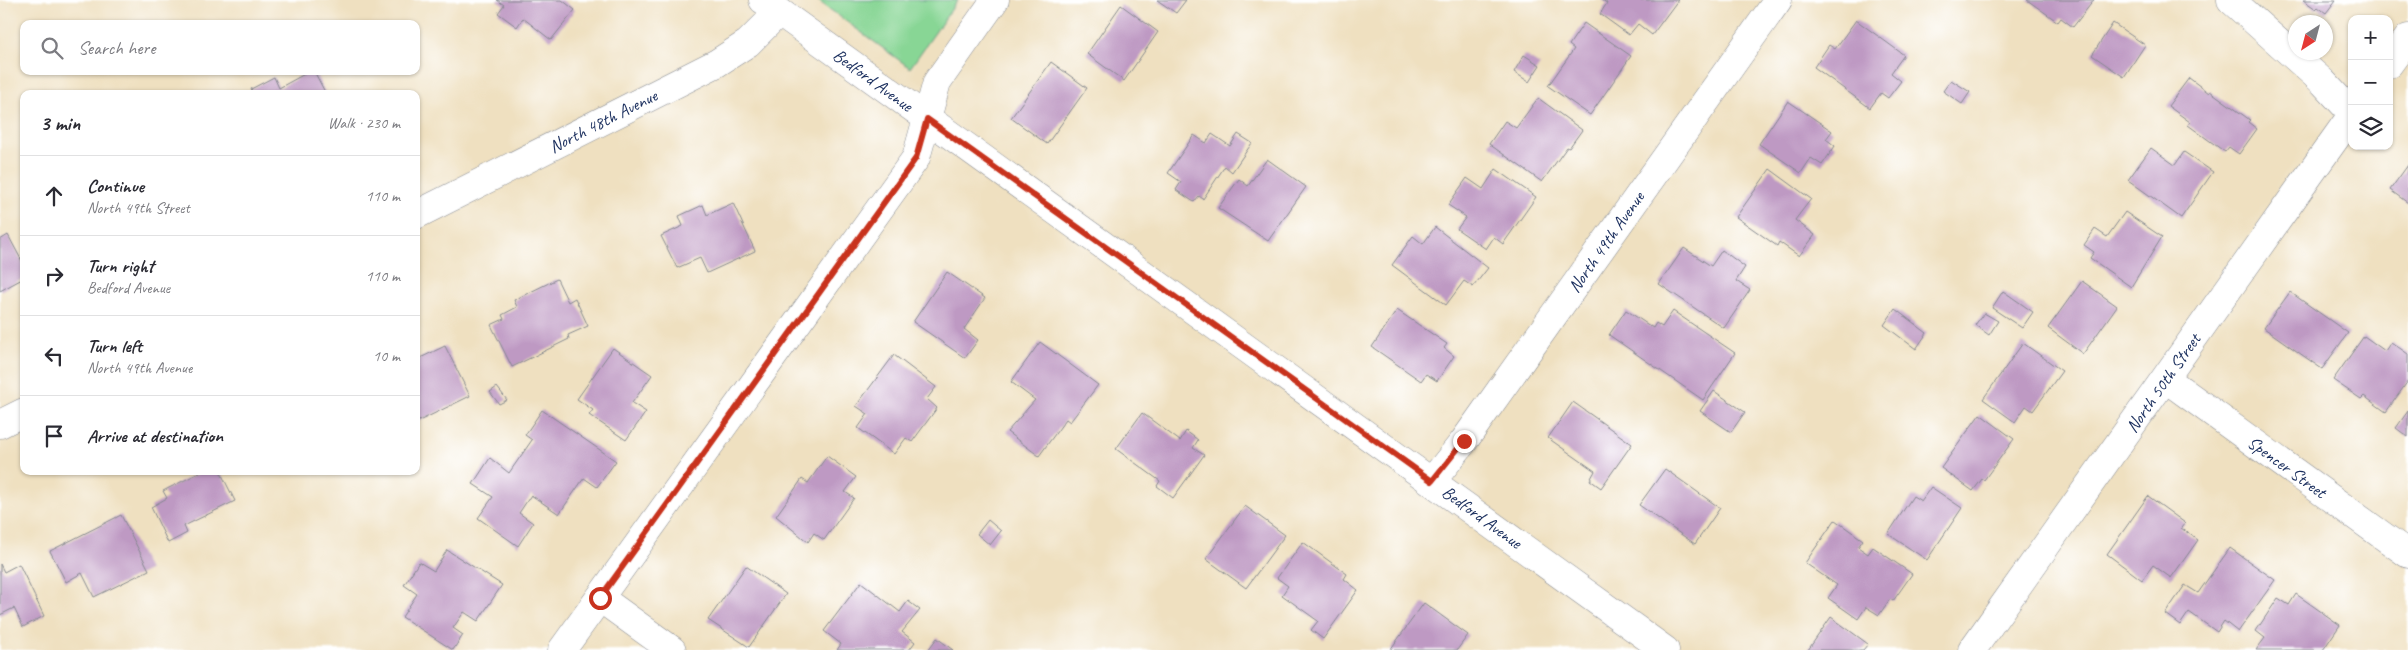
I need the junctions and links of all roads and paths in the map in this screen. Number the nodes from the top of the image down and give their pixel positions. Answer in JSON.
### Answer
{"nodes":[{"id":1,"x":995,"y":0,"type":"edge"},
{"id":2,"x":1778,"y":0,"type":"edge"},
{"id":3,"x":2231,"y":0,"type":"edge"},
{"id":4,"x":771,"y":6,"type":"edge"},
{"id":5,"x":2408,"y":38,"type":"edge"},
{"id":6,"x":2392,"y":60,"type":"edge"},
{"id":7,"x":2348,"y":110,"type":"edge"},
{"id":8,"x":927,"y":119,"type":"junction"},
{"id":9,"x":2348,"y":120,"type":"edge"},
{"id":10,"x":420,"y":213,"type":"edge"},
{"id":11,"x":2166,"y":379,"type":"junction"},
{"id":12,"x":20,"y":414,"type":"edge"},
{"id":13,"x":0,"y":424,"type":"edge"},
{"id":14,"x":1432,"y":481,"type":"junction"},
{"id":15,"x":2408,"y":554,"type":"edge"},
{"id":16,"x":600,"y":598,"type":"junction"},
{"id":17,"x":562,"y":650,"type":"edge"},
{"id":18,"x":672,"y":650,"type":"edge"},
{"id":19,"x":1664,"y":650,"type":"edge"},
{"id":20,"x":1972,"y":650,"type":"edge"}],
"edges":[{"from":1,"to":8,"type":"street"},
{"from":2,"to":14,"type":"street","name":"North 49th Avenue"},
{"from":3,"to":7,"type":"street"},
{"from":4,"to":8,"type":"street","name":"Bedford Avenue"},
{"from":4,"to":10,"type":"street","name":"North 48th Avenue"},
{"from":5,"to":6,"type":"street"},
{"from":8,"to":14,"type":"street","name":"Bedford Avenue"},
{"from":8,"to":16,"type":"street"},
{"from":9,"to":11,"type":"street","name":"North 50th Street"},
{"from":11,"to":15,"type":"street","name":"Spencer Street"},
{"from":11,"to":20,"type":"street","name":"North 50th Street"},
{"from":12,"to":13,"type":"street"},
{"from":14,"to":19,"type":"street","name":"Bedford Avenue"},
{"from":16,"to":17,"type":"street"},
{"from":16,"to":18,"type":"street"}]}
